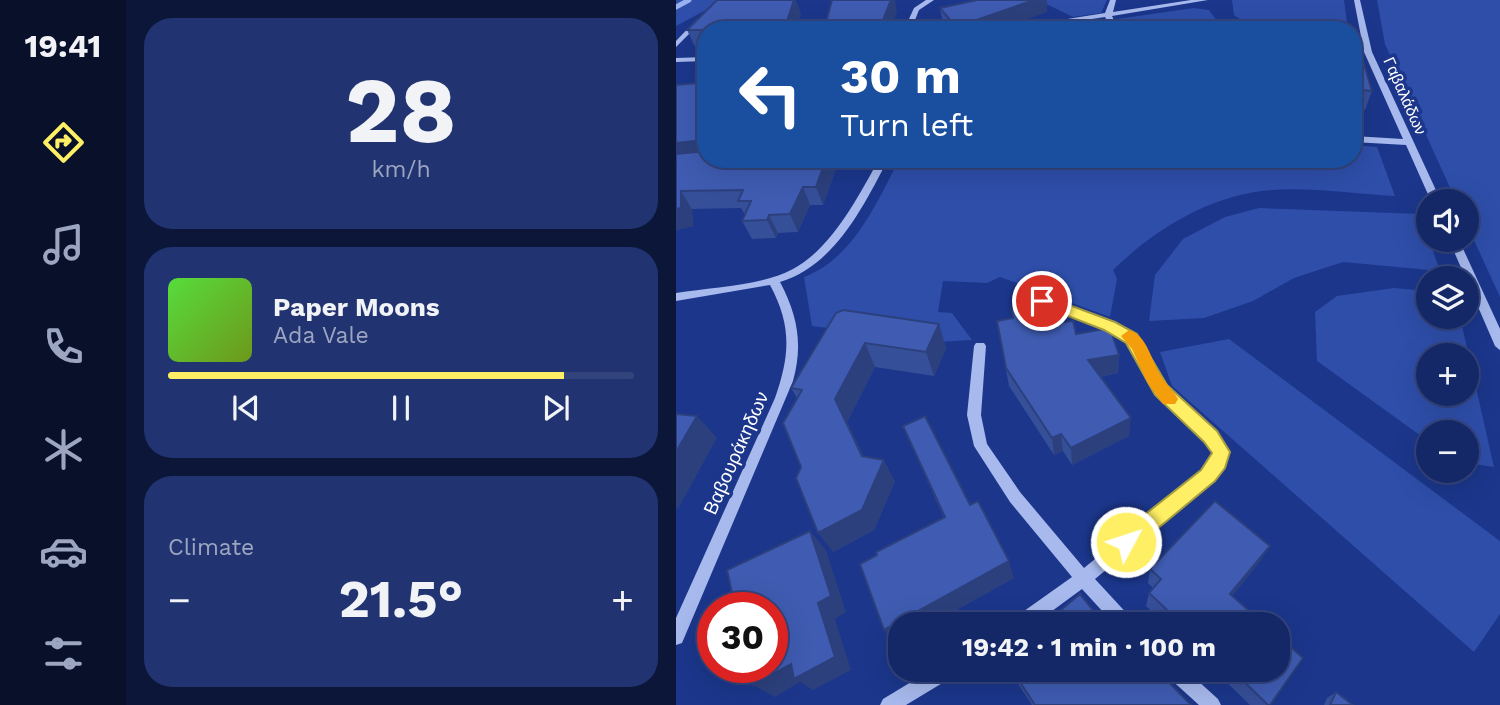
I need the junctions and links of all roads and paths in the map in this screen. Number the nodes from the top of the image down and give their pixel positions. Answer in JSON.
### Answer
{"nodes":[{"id":1,"x":932,"y":0,"type":"edge"},
{"id":2,"x":1113,"y":0,"type":"edge"},
{"id":3,"x":1205,"y":0,"type":"edge"},
{"id":4,"x":1357,"y":0,"type":"edge"},
{"id":5,"x":707,"y":15,"type":"edge"},
{"id":6,"x":1108,"y":15,"type":"junction"},
{"id":7,"x":698,"y":21,"type":"edge"},
{"id":8,"x":910,"y":21,"type":"edge"},
{"id":9,"x":1066,"y":21,"type":"edge"},
{"id":10,"x":1111,"y":21,"type":"edge"},
{"id":11,"x":1360,"y":21,"type":"edge"},
{"id":12,"x":697,"y":22,"type":"edge"},
{"id":13,"x":1362,"y":31,"type":"edge"},
{"id":14,"x":676,"y":45,"type":"edge"},
{"id":15,"x":697,"y":59,"type":"edge"},
{"id":16,"x":676,"y":60,"type":"edge"},
{"id":17,"x":1362,"y":139,"type":"edge"},
{"id":18,"x":1408,"y":142,"type":"junction"},
{"id":19,"x":879,"y":168,"type":"edge"},
{"id":20,"x":1430,"y":189,"type":"edge"},
{"id":21,"x":1459,"y":252,"type":"edge"},
{"id":22,"x":773,"y":280,"type":"junction"},
{"id":23,"x":676,"y":297,"type":"edge"},
{"id":24,"x":1042,"y":301,"type":"edge"},
{"id":25,"x":980,"y":346,"type":"dead end"},
{"id":26,"x":1500,"y":346,"type":"edge"},
{"id":27,"x":1084,"y":578,"type":"junction"},
{"id":28,"x":1037,"y":612,"type":"edge"},
{"id":29,"x":1114,"y":612,"type":"edge"},
{"id":30,"x":676,"y":637,"type":"edge"},
{"id":31,"x":928,"y":682,"type":"edge"},
{"id":32,"x":1186,"y":682,"type":"edge"},
{"id":33,"x":889,"y":705,"type":"edge"},
{"id":34,"x":1212,"y":705,"type":"edge"}],
"edges":[{"from":1,"to":8,"type":"street"},
{"from":2,"to":6,"type":"street"},
{"from":3,"to":6,"type":"street"},
{"from":4,"to":11,"type":"street","name":"Γαβαλάδων"},
{"from":5,"to":7,"type":"street"},
{"from":6,"to":9,"type":"street"},
{"from":6,"to":10,"type":"street"},
{"from":12,"to":14,"type":"street"},
{"from":13,"to":18,"type":"street","name":"Γαβαλάδων"},
{"from":15,"to":16,"type":"street"},
{"from":17,"to":18,"type":"street"},
{"from":18,"to":20,"type":"street","name":"Γαβαλάδων"},
{"from":19,"to":22,"type":"street"},
{"from":21,"to":26,"type":"street"},
{"from":22,"to":23,"type":"street"},
{"from":22,"to":30,"type":"street","name":"Βαβουράκηδων"},
{"from":24,"to":27,"type":"street"},
{"from":25,"to":27,"type":"street"},
{"from":27,"to":28,"type":"street"},
{"from":27,"to":29,"type":"street"},
{"from":31,"to":33,"type":"street"},
{"from":32,"to":34,"type":"street"}]}
